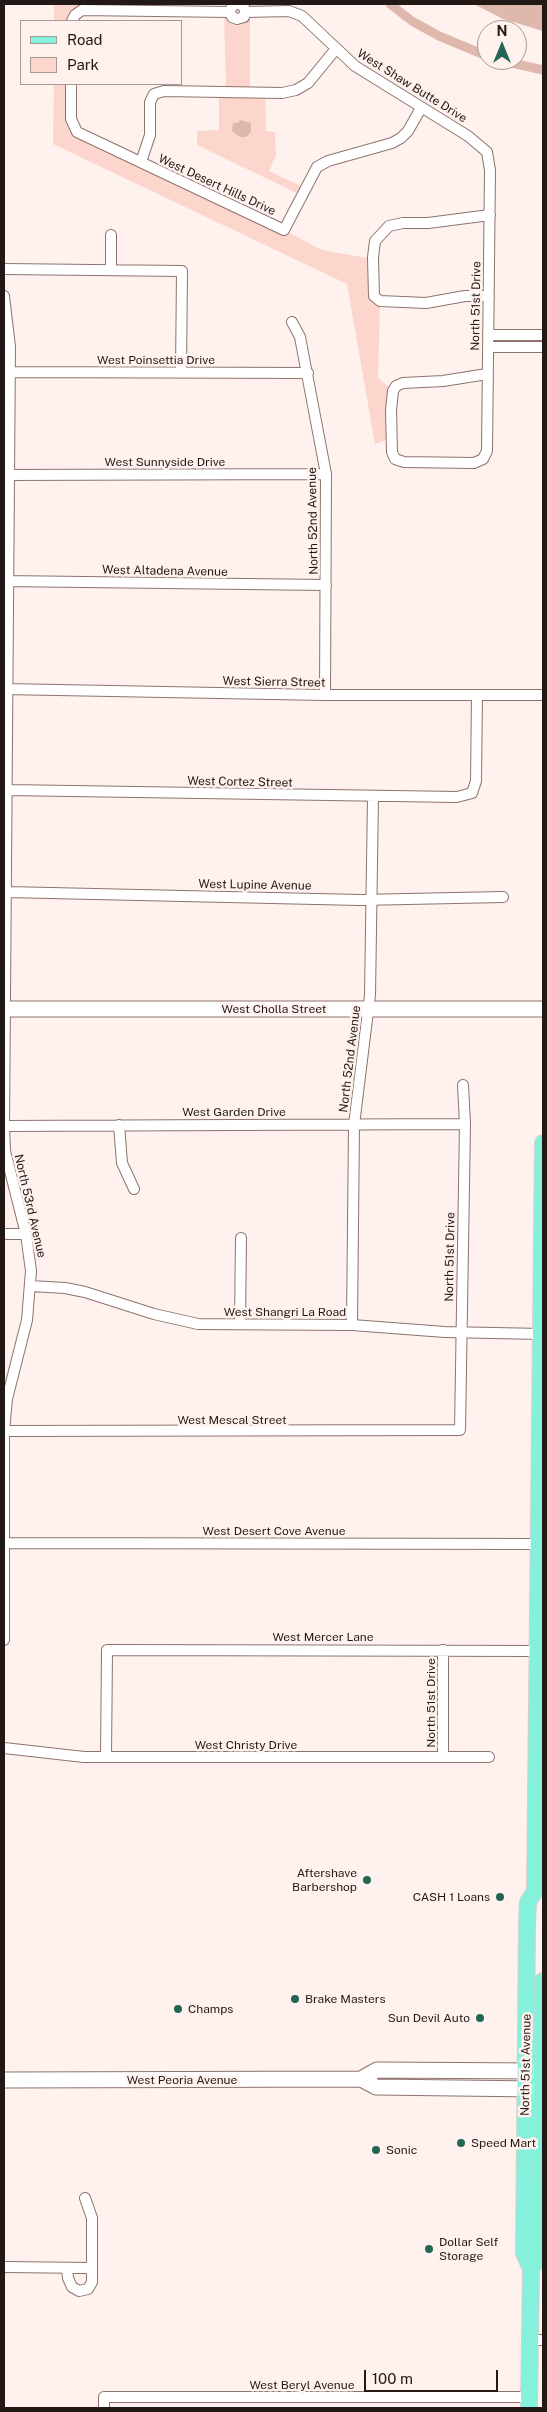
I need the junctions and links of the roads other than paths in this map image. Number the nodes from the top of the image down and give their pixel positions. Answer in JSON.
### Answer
{"nodes":[{"id":1,"x":237,"y":8,"type":"edge"},
{"id":2,"x":74,"y":18,"type":"edge"},
{"id":3,"x":336,"y":50,"type":"junction"},
{"id":4,"x":71,"y":85,"type":"edge"},
{"id":5,"x":421,"y":108,"type":"junction"},
{"id":6,"x":487,"y":152,"type":"joint"},
{"id":7,"x":141,"y":162,"type":"junction"},
{"id":8,"x":490,"y":215,"type":"junction"},
{"id":9,"x":111,"y":235,"type":"dead end"},
{"id":10,"x":4,"y":269,"type":"edge"},
{"id":11,"x":111,"y":270,"type":"junction"},
{"id":12,"x":4,"y":296,"type":"edge"},
{"id":13,"x":488,"y":296,"type":"junction"},
{"id":14,"x":292,"y":322,"type":"dead end"},
{"id":15,"x":488,"y":334,"type":"junction"},
{"id":16,"x":543,"y":335,"type":"edge"},
{"id":17,"x":488,"y":347,"type":"junction"},
{"id":18,"x":543,"y":348,"type":"edge"},
{"id":19,"x":7,"y":372,"type":"edge"},
{"id":20,"x":181,"y":373,"type":"junction"},
{"id":21,"x":308,"y":373,"type":"junction"},
{"id":22,"x":487,"y":374,"type":"junction"},
{"id":23,"x":326,"y":474,"type":"junction"},
{"id":24,"x":7,"y":475,"type":"edge"},
{"id":25,"x":6,"y":582,"type":"edge"},
{"id":26,"x":326,"y":585,"type":"junction"},
{"id":27,"x":6,"y":689,"type":"edge"},
{"id":28,"x":325,"y":695,"type":"junction"},
{"id":29,"x":477,"y":695,"type":"junction"},
{"id":30,"x":543,"y":695,"type":"edge"},
{"id":31,"x":7,"y":790,"type":"junction"},
{"id":32,"x":373,"y":797,"type":"junction"},
{"id":33,"x":6,"y":892,"type":"junction"},
{"id":34,"x":503,"y":897,"type":"dead end"},
{"id":35,"x":371,"y":900,"type":"junction"},
{"id":36,"x":4,"y":1009,"type":"edge"},
{"id":37,"x":369,"y":1009,"type":"junction"},
{"id":38,"x":543,"y":1009,"type":"edge"},
{"id":39,"x":463,"y":1085,"type":"dead end"},
{"id":40,"x":465,"y":1124,"type":"junction"},
{"id":41,"x":118,"y":1125,"type":"junction"},
{"id":42,"x":354,"y":1125,"type":"junction"},
{"id":43,"x":4,"y":1126,"type":"edge"},
{"id":44,"x":543,"y":1142,"type":"edge"},
{"id":45,"x":134,"y":1189,"type":"dead end"},
{"id":46,"x":543,"y":1232,"type":"edge"},
{"id":47,"x":4,"y":1234,"type":"edge"},
{"id":48,"x":26,"y":1234,"type":"junction"},
{"id":49,"x":241,"y":1238,"type":"dead end"},
{"id":50,"x":31,"y":1286,"type":"junction"},
{"id":51,"x":240,"y":1324,"type":"junction"},
{"id":52,"x":352,"y":1325,"type":"junction"},
{"id":53,"x":462,"y":1332,"type":"junction"},
{"id":54,"x":542,"y":1334,"type":"edge"},
{"id":55,"x":460,"y":1430,"type":"joint"},
{"id":56,"x":4,"y":1431,"type":"edge"},
{"id":57,"x":542,"y":1436,"type":"edge"},
{"id":58,"x":4,"y":1543,"type":"edge"},
{"id":59,"x":541,"y":1544,"type":"edge"},
{"id":60,"x":4,"y":1640,"type":"edge"},
{"id":61,"x":443,"y":1650,"type":"junction"},
{"id":62,"x":538,"y":1651,"type":"junction"},
{"id":63,"x":4,"y":1748,"type":"edge"},
{"id":64,"x":540,"y":1756,"type":"edge"},
{"id":65,"x":106,"y":1757,"type":"junction"},
{"id":66,"x":443,"y":1757,"type":"junction"},
{"id":67,"x":489,"y":1757,"type":"dead end"},
{"id":68,"x":539,"y":1896,"type":"edge"},
{"id":69,"x":543,"y":1980,"type":"edge"},
{"id":70,"x":537,"y":2071,"type":"edge"},
{"id":71,"x":4,"y":2080,"type":"edge"},
{"id":72,"x":361,"y":2080,"type":"junction"},
{"id":73,"x":537,"y":2089,"type":"edge"},
{"id":74,"x":85,"y":2198,"type":"dead end"},
{"id":75,"x":4,"y":2267,"type":"edge"},
{"id":76,"x":67,"y":2268,"type":"junction"},
{"id":77,"x":92,"y":2268,"type":"junction"},
{"id":78,"x":537,"y":2340,"type":"edge"},
{"id":79,"x":336,"y":2397,"type":"junction"},
{"id":80,"x":529,"y":2402,"type":"edge"},
{"id":81,"x":104,"y":2408,"type":"edge"},
{"id":82,"x":336,"y":2408,"type":"edge"}],
"edges":[{"from":1,"to":2,"type":"street","name":"West Shaw Butte Drive"},
{"from":1,"to":3,"type":"street","name":"West Shaw Butte Drive"},
{"from":3,"to":5,"type":"street","name":"West Shaw Butte Drive"},
{"from":3,"to":7,"type":"street"},
{"from":4,"to":7,"type":"street","name":"West Desert Hills Drive"},
{"from":5,"to":6,"type":"street","name":"West Shaw Butte Drive"},
{"from":5,"to":7,"type":"street","name":"West Desert Hills Drive"},
{"from":6,"to":8,"type":"street","name":"North 51st Drive"},
{"from":8,"to":13,"type":"street","name":"North 51st Drive"},
{"from":8,"to":13,"type":"street"},
{"from":9,"to":11,"type":"street"},
{"from":10,"to":11,"type":"street"},
{"from":11,"to":20,"type":"street"},
{"from":12,"to":19,"type":"street","name":"North 53rd Avenue"},
{"from":13,"to":15,"type":"street","name":"North 51st Drive"},
{"from":14,"to":21,"type":"street","name":"North 52nd Avenue"},
{"from":15,"to":16,"type":"street"},
{"from":15,"to":17,"type":"street","name":"North 51st Drive"},
{"from":17,"to":18,"type":"street"},
{"from":17,"to":22,"type":"street","name":"North 51st Drive"},
{"from":19,"to":20,"type":"street","name":"West Poinsettia Drive"},
{"from":19,"to":24,"type":"street","name":"North 53rd Avenue"},
{"from":20,"to":21,"type":"street","name":"West Poinsettia Drive"},
{"from":21,"to":23,"type":"street","name":"North 52nd Avenue"},
{"from":22,"to":22,"type":"street","name":"North 51st Drive"},
{"from":23,"to":24,"type":"street","name":"West Sunnyside Drive"},
{"from":23,"to":26,"type":"street","name":"North 52nd Avenue"},
{"from":24,"to":25,"type":"street","name":"North 53rd Avenue"},
{"from":25,"to":26,"type":"street","name":"West Altadena Avenue"},
{"from":25,"to":27,"type":"street","name":"North 53rd Avenue"},
{"from":26,"to":28,"type":"street","name":"North 52nd Avenue"},
{"from":27,"to":28,"type":"street","name":"West Sierra Street"},
{"from":27,"to":31,"type":"street","name":"North 53rd Avenue"},
{"from":28,"to":29,"type":"street","name":"West Sierra Street"},
{"from":29,"to":30,"type":"street","name":"West Sierra Street"},
{"from":29,"to":32,"type":"street","name":"West Cortez Street"},
{"from":31,"to":32,"type":"street","name":"West Cortez Street"},
{"from":31,"to":33,"type":"street","name":"North 53rd Avenue"},
{"from":32,"to":35,"type":"street","name":"North 52nd Avenue"},
{"from":33,"to":35,"type":"street","name":"West Lupine Avenue"},
{"from":33,"to":36,"type":"street","name":"North 53rd Avenue"},
{"from":34,"to":35,"type":"street","name":"West Lupine Avenue"},
{"from":35,"to":37,"type":"street","name":"North 52nd Avenue"},
{"from":36,"to":37,"type":"main road","name":"West Cholla Street"},
{"from":36,"to":43,"type":"street","name":"North 53rd Avenue"},
{"from":37,"to":38,"type":"main road","name":"West Cholla Street"},
{"from":37,"to":42,"type":"street","name":"North 52nd Avenue"},
{"from":39,"to":40,"type":"street","name":"North 51st Drive"},
{"from":40,"to":42,"type":"street","name":"West Garden Drive"},
{"from":40,"to":53,"type":"street","name":"North 51st Drive"},
{"from":41,"to":42,"type":"street","name":"West Garden Drive"},
{"from":41,"to":43,"type":"street","name":"West Garden Drive"},
{"from":41,"to":45,"type":"street"},
{"from":42,"to":52,"type":"street","name":"North 52nd Avenue"},
{"from":43,"to":48,"type":"street","name":"North 53rd Avenue"},
{"from":44,"to":46,"type":"main road","name":"North 51st Avenue"},
{"from":46,"to":54,"type":"main road","name":"North 51st Avenue"},
{"from":47,"to":48,"type":"street"},
{"from":48,"to":50,"type":"street","name":"North 53rd Avenue"},
{"from":49,"to":51,"type":"street"},
{"from":50,"to":51,"type":"street","name":"West Shangri La Road"},
{"from":50,"to":56,"type":"street","name":"North 53rd Avenue"},
{"from":51,"to":52,"type":"street","name":"West Shangri La Road"},
{"from":52,"to":53,"type":"street","name":"West Shangri La Road"},
{"from":53,"to":54,"type":"street","name":"West Shangri La Road"},
{"from":53,"to":55,"type":"street","name":"North 51st Drive"},
{"from":54,"to":57,"type":"main road","name":"North 51st Avenue"},
{"from":55,"to":56,"type":"street","name":"West Mescal Street"},
{"from":56,"to":58,"type":"street","name":"North 53rd Avenue"},
{"from":57,"to":59,"type":"main road","name":"North 51st Avenue"},
{"from":58,"to":59,"type":"street","name":"West Desert Cove Avenue"},
{"from":58,"to":60,"type":"street","name":"North 53rd Avenue"},
{"from":59,"to":62,"type":"main road","name":"North 51st Avenue"},
{"from":61,"to":62,"type":"street","name":"West Mercer Lane"},
{"from":61,"to":65,"type":"street","name":"West Mercer Lane"},
{"from":61,"to":66,"type":"street","name":"North 51st Drive"},
{"from":62,"to":64,"type":"main road","name":"North 51st Avenue"},
{"from":63,"to":65,"type":"street","name":"West Christy Drive"},
{"from":64,"to":68,"type":"main road","name":"North 51st Avenue"},
{"from":65,"to":66,"type":"street","name":"West Christy Drive"},
{"from":66,"to":67,"type":"street","name":"West Christy Drive"},
{"from":68,"to":70,"type":"main road","name":"North 51st Avenue"},
{"from":69,"to":70,"type":"main road","name":"North 51st Avenue"},
{"from":70,"to":72,"type":"main road","name":"West Peoria Avenue"},
{"from":70,"to":73,"type":"main road","name":"North 51st Avenue"},
{"from":71,"to":72,"type":"main road","name":"West Peoria Avenue"},
{"from":72,"to":73,"type":"main road","name":"West Peoria Avenue"},
{"from":73,"to":78,"type":"main road","name":"North 51st Avenue"},
{"from":74,"to":77,"type":"street"},
{"from":75,"to":76,"type":"street"},
{"from":76,"to":77,"type":"street"},
{"from":76,"to":77,"type":"street"},
{"from":78,"to":80,"type":"main road","name":"North 51st Avenue"},
{"from":79,"to":80,"type":"street","name":"West Beryl Avenue"},
{"from":79,"to":81,"type":"street","name":"West Beryl Avenue"},
{"from":79,"to":82,"type":"street"}]}
